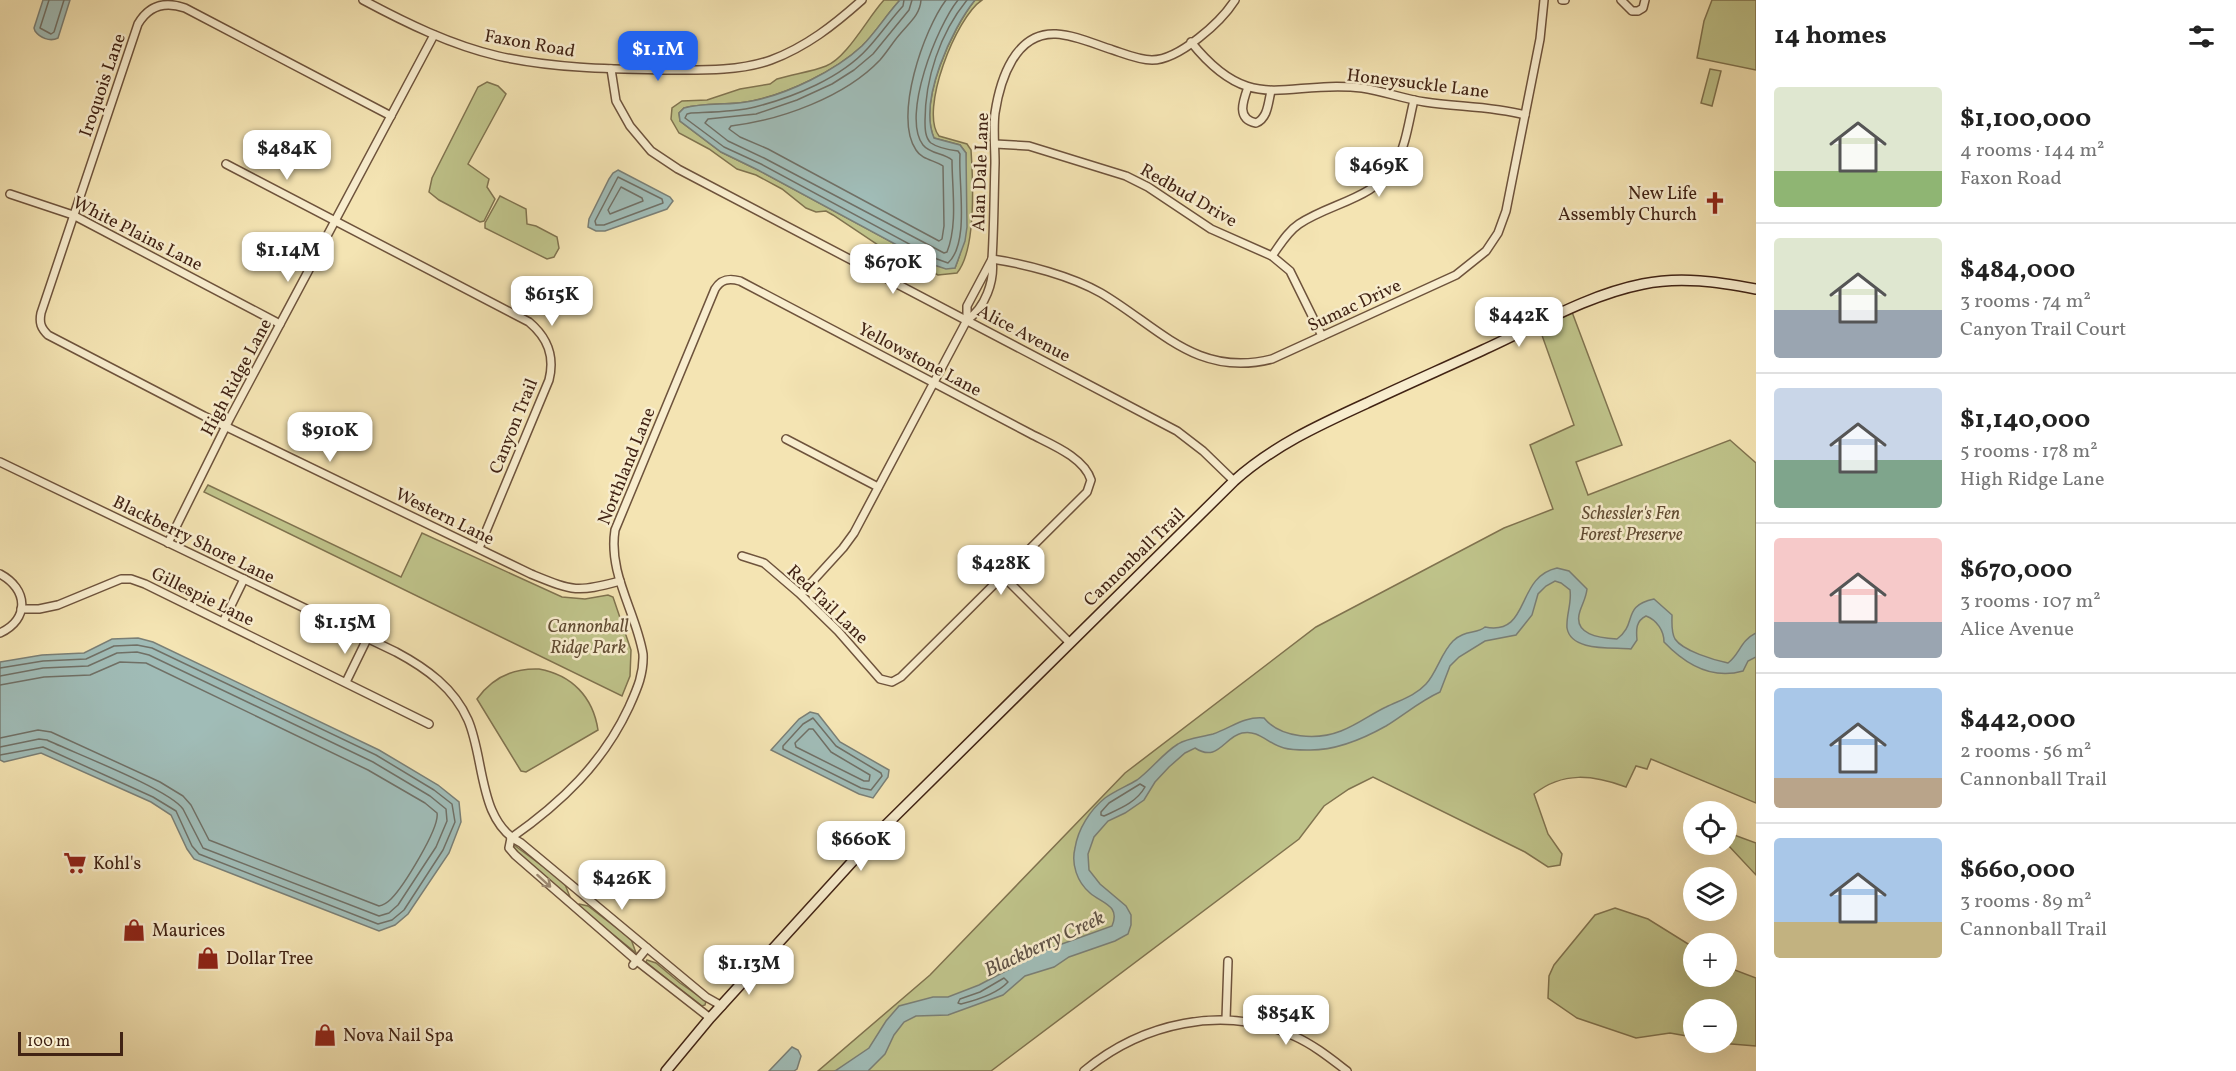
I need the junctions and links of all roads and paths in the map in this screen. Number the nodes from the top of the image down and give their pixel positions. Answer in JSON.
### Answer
{"nodes":[{"id":1,"x":363,"y":0,"type":"edge"},
{"id":2,"x":862,"y":0,"type":"edge"},
{"id":3,"x":1235,"y":0,"type":"edge"},
{"id":4,"x":1544,"y":0,"type":"edge"},
{"id":5,"x":1621,"y":0,"type":"edge"},
{"id":6,"x":1645,"y":0,"type":"edge"},
{"id":7,"x":434,"y":35,"type":"junction"},
{"id":8,"x":1191,"y":42,"type":"junction"},
{"id":9,"x":611,"y":69,"type":"junction"},
{"id":10,"x":1248,"y":87,"type":"junction"},
{"id":11,"x":1271,"y":91,"type":"junction"},
{"id":12,"x":1414,"y":100,"type":"junction"},
{"id":13,"x":1525,"y":115,"type":"junction"},
{"id":14,"x":391,"y":116,"type":"junction"},
{"id":15,"x":995,"y":144,"type":"junction"},
{"id":16,"x":226,"y":164,"type":"dead end"},
{"id":17,"x":10,"y":194,"type":"dead end"},
{"id":18,"x":73,"y":215,"type":"junction"},
{"id":19,"x":335,"y":220,"type":"junction"},
{"id":20,"x":1272,"y":256,"type":"junction"},
{"id":21,"x":992,"y":259,"type":"junction"},
{"id":22,"x":725,"y":280,"type":"joint"},
{"id":23,"x":1756,"y":290,"type":"edge"},
{"id":24,"x":967,"y":320,"type":"junction"},
{"id":25,"x":280,"y":324,"type":"junction"},
{"id":26,"x":41,"y":327,"type":"joint"},
{"id":27,"x":1322,"y":336,"type":"junction"},
{"id":28,"x":933,"y":383,"type":"junction"},
{"id":29,"x":226,"y":427,"type":"junction"},
{"id":30,"x":786,"y":439,"type":"dead end"},
{"id":31,"x":0,"y":462,"type":"edge"},
{"id":32,"x":1234,"y":481,"type":"junction"},
{"id":33,"x":878,"y":487,"type":"junction"},
{"id":34,"x":168,"y":543,"type":"junction"},
{"id":35,"x":479,"y":548,"type":"junction"},
{"id":36,"x":742,"y":556,"type":"dead end"},
{"id":37,"x":0,"y":574,"type":"edge"},
{"id":38,"x":1003,"y":576,"type":"junction"},
{"id":39,"x":244,"y":579,"type":"junction"},
{"id":40,"x":620,"y":581,"type":"junction"},
{"id":41,"x":801,"y":594,"type":"junction"},
{"id":42,"x":21,"y":609,"type":"junction"},
{"id":43,"x":223,"y":622,"type":"junction"},
{"id":44,"x":0,"y":633,"type":"edge"},
{"id":45,"x":367,"y":639,"type":"junction"},
{"id":46,"x":1070,"y":643,"type":"junction"},
{"id":47,"x":346,"y":682,"type":"junction"},
{"id":48,"x":429,"y":724,"type":"dead end"},
{"id":49,"x":511,"y":838,"type":"junction"},
{"id":50,"x":647,"y":948,"type":"junction"},
{"id":51,"x":1228,"y":961,"type":"dead end"},
{"id":52,"x":635,"y":963,"type":"junction"},
{"id":53,"x":722,"y":1006,"type":"junction"},
{"id":54,"x":710,"y":1018,"type":"junction"},
{"id":55,"x":1226,"y":1020,"type":"junction"},
{"id":56,"x":666,"y":1071,"type":"edge"},
{"id":57,"x":1084,"y":1071,"type":"edge"},
{"id":58,"x":1347,"y":1071,"type":"edge"}],
"edges":[{"from":1,"to":7,"type":"street","name":"Faxon Road"},
{"from":2,"to":9,"type":"street","name":"Faxon Road"},
{"from":3,"to":8,"type":"street","name":"Alan Dale Lane"},
{"from":4,"to":13,"type":"street","name":"Sumac Drive"},
{"from":5,"to":6,"type":"street"},
{"from":7,"to":9,"type":"street","name":"Faxon Road"},
{"from":7,"to":14,"type":"street","name":"High Ridge Lane"},
{"from":8,"to":10,"type":"street","name":"Honeysuckle Lane"},
{"from":8,"to":15,"type":"street","name":"Alan Dale Lane"},
{"from":9,"to":24,"type":"street","name":"Alice Avenue"},
{"from":10,"to":11,"type":"street","name":"Honeysuckle Lane"},
{"from":10,"to":11,"type":"street"},
{"from":11,"to":12,"type":"street","name":"Honeysuckle Lane"},
{"from":12,"to":13,"type":"street","name":"Honeysuckle Lane"},
{"from":12,"to":20,"type":"street"},
{"from":13,"to":27,"type":"street","name":"Sumac Drive"},
{"from":14,"to":18,"type":"street","name":"Iroquois Lane"},
{"from":14,"to":19,"type":"street","name":"High Ridge Lane"},
{"from":15,"to":20,"type":"street","name":"Redbud Drive"},
{"from":15,"to":21,"type":"street","name":"Alan Dale Lane"},
{"from":16,"to":19,"type":"street","name":"Canyon Trail"},
{"from":17,"to":18,"type":"street","name":"White Plains Lane"},
{"from":18,"to":25,"type":"street","name":"White Plains Lane"},
{"from":18,"to":26,"type":"street","name":"Iroquois Lane"},
{"from":19,"to":25,"type":"street","name":"High Ridge Lane"},
{"from":19,"to":35,"type":"street","name":"Canyon Trail"},
{"from":20,"to":27,"type":"street","name":"Redbud Drive"},
{"from":21,"to":24,"type":"street","name":"Alan Dale Lane"},
{"from":21,"to":24,"type":"street","name":"Alan Dale Lane"},
{"from":21,"to":27,"type":"street","name":"Sumac Drive"},
{"from":22,"to":28,"type":"street","name":"Yellowstone Lane"},
{"from":22,"to":40,"type":"street","name":"Northland Lane"},
{"from":23,"to":32,"type":"main road","name":"Cannonball Trail"},
{"from":24,"to":28,"type":"street","name":"Alan Dale Lane"},
{"from":24,"to":32,"type":"street","name":"Alice Avenue"},
{"from":25,"to":29,"type":"street","name":"High Ridge Lane"},
{"from":26,"to":29,"type":"street","name":"Western Lane"},
{"from":28,"to":33,"type":"street","name":"Alan Dale Lane"},
{"from":28,"to":38,"type":"street","name":"Yellowstone Lane"},
{"from":29,"to":34,"type":"street","name":"High Ridge Lane"},
{"from":29,"to":35,"type":"street","name":"Western Lane"},
{"from":30,"to":33,"type":"street"},
{"from":31,"to":34,"type":"street","name":"Blackberry Shore Lane"},
{"from":32,"to":46,"type":"main road","name":"Cannonball Trail"},
{"from":33,"to":41,"type":"street","name":"Alan Dale Lane"},
{"from":34,"to":39,"type":"street","name":"Blackberry Shore Lane"},
{"from":35,"to":40,"type":"street","name":"Western Lane"},
{"from":36,"to":41,"type":"street","name":"Red Tail Lane"},
{"from":37,"to":42,"type":"street"},
{"from":38,"to":41,"type":"street","name":"Red Tail Lane"},
{"from":38,"to":46,"type":"street"},
{"from":39,"to":43,"type":"street"},
{"from":39,"to":45,"type":"street","name":"Blackberry Shore Lane"},
{"from":40,"to":49,"type":"street","name":"Northland Lane"},
{"from":42,"to":43,"type":"street","name":"Gillespie Lane"},
{"from":42,"to":44,"type":"street"},
{"from":43,"to":47,"type":"street","name":"Gillespie Lane"},
{"from":45,"to":47,"type":"street"},
{"from":45,"to":49,"type":"street","name":"Blackberry Shore Lane"},
{"from":46,"to":53,"type":"main road","name":"Cannonball Trail"},
{"from":47,"to":48,"type":"street","name":"Gillespie Lane"},
{"from":49,"to":50,"type":"street","name":"Blackberry Shore Lane"},
{"from":49,"to":52,"type":"street","name":"Blackberry Shore Lane","one_way":true},
{"from":50,"to":52,"type":"street"},
{"from":50,"to":53,"type":"street","name":"Blackberry Shore Lane"},
{"from":51,"to":55,"type":"street"},
{"from":52,"to":54,"type":"street","name":"Blackberry Shore Lane"},
{"from":53,"to":54,"type":"main road","name":"Cannonball Trail"},
{"from":54,"to":56,"type":"main road","name":"Cannonball Trail"},
{"from":55,"to":57,"type":"street"},
{"from":55,"to":58,"type":"street"}]}
